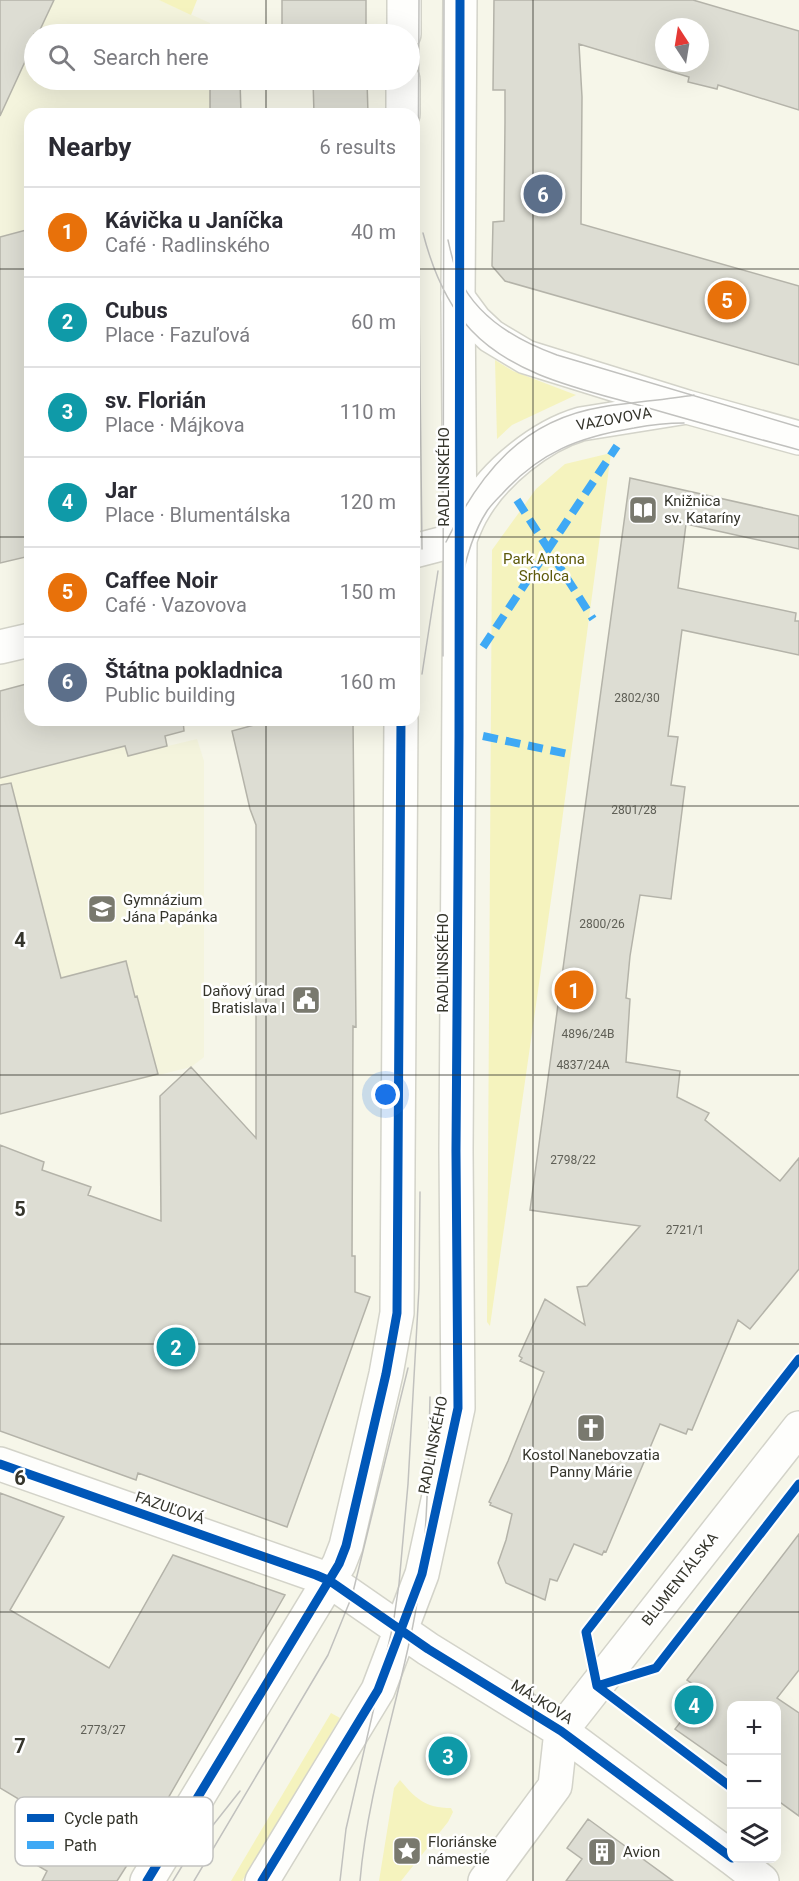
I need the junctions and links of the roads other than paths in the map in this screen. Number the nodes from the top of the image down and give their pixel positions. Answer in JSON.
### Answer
{"nodes":[{"id":1,"x":404,"y":0,"type":"edge"},
{"id":2,"x":460,"y":0,"type":"edge"},
{"id":3,"x":404,"y":24,"type":"edge"},
{"id":4,"x":404,"y":90,"type":"edge"},
{"id":5,"x":403,"y":108,"type":"edge"},
{"id":6,"x":458,"y":298,"type":"junction"},
{"id":7,"x":687,"y":407,"type":"junction"},
{"id":8,"x":799,"y":438,"type":"edge"},
{"id":9,"x":460,"y":539,"type":"junction"},
{"id":10,"x":420,"y":549,"type":"edge"},
{"id":11,"x":24,"y":641,"type":"edge"},
{"id":12,"x":0,"y":647,"type":"edge"},
{"id":13,"x":400,"y":726,"type":"edge"},
{"id":14,"x":799,"y":1428,"type":"edge"},
{"id":15,"x":0,"y":1464,"type":"edge"},
{"id":16,"x":330,"y":1581,"type":"junction"},
{"id":17,"x":400,"y":1630,"type":"junction"},
{"id":18,"x":561,"y":1731,"type":"junction"},
{"id":19,"x":198,"y":1797,"type":"edge"},
{"id":20,"x":727,"y":1854,"type":"edge"},
{"id":21,"x":739,"y":1863,"type":"edge"},
{"id":22,"x":156,"y":1866,"type":"edge"},
{"id":23,"x":147,"y":1881,"type":"edge"},
{"id":24,"x":262,"y":1881,"type":"edge"},
{"id":25,"x":485,"y":1881,"type":"edge"},
{"id":26,"x":762,"y":1881,"type":"edge"}],
"edges":[{"from":1,"to":3,"type":"street"},
{"from":2,"to":6,"type":"street","name":"RADLINSKÉHO"},
{"from":4,"to":5,"type":"street"},
{"from":6,"to":7,"type":"street","name":"VAZOVOVA"},
{"from":6,"to":9,"type":"street","name":"RADLINSKÉHO"},
{"from":7,"to":8,"type":"street","name":"VAZOVOVA"},
{"from":7,"to":9,"type":"street","name":"VAZOVOVA"},
{"from":9,"to":10,"type":"street"},
{"from":9,"to":17,"type":"street","name":"RADLINSKÉHO"},
{"from":11,"to":12,"type":"street"},
{"from":13,"to":16,"type":"street"},
{"from":14,"to":18,"type":"street","name":"BLUMENTÁLSKA"},
{"from":15,"to":16,"type":"street","name":"FAZUĽOVÁ"},
{"from":16,"to":17,"type":"street","name":"MÁJKOVA"},
{"from":16,"to":19,"type":"street"},
{"from":17,"to":18,"type":"street","name":"MÁJKOVA"},
{"from":17,"to":24,"type":"street","name":"RADLINSKÉHO"},
{"from":18,"to":20,"type":"street","name":"MÁJKOVA"},
{"from":18,"to":25,"type":"street"},
{"from":21,"to":26,"type":"street","name":"MÁJKOVA"},
{"from":22,"to":23,"type":"street"}]}
